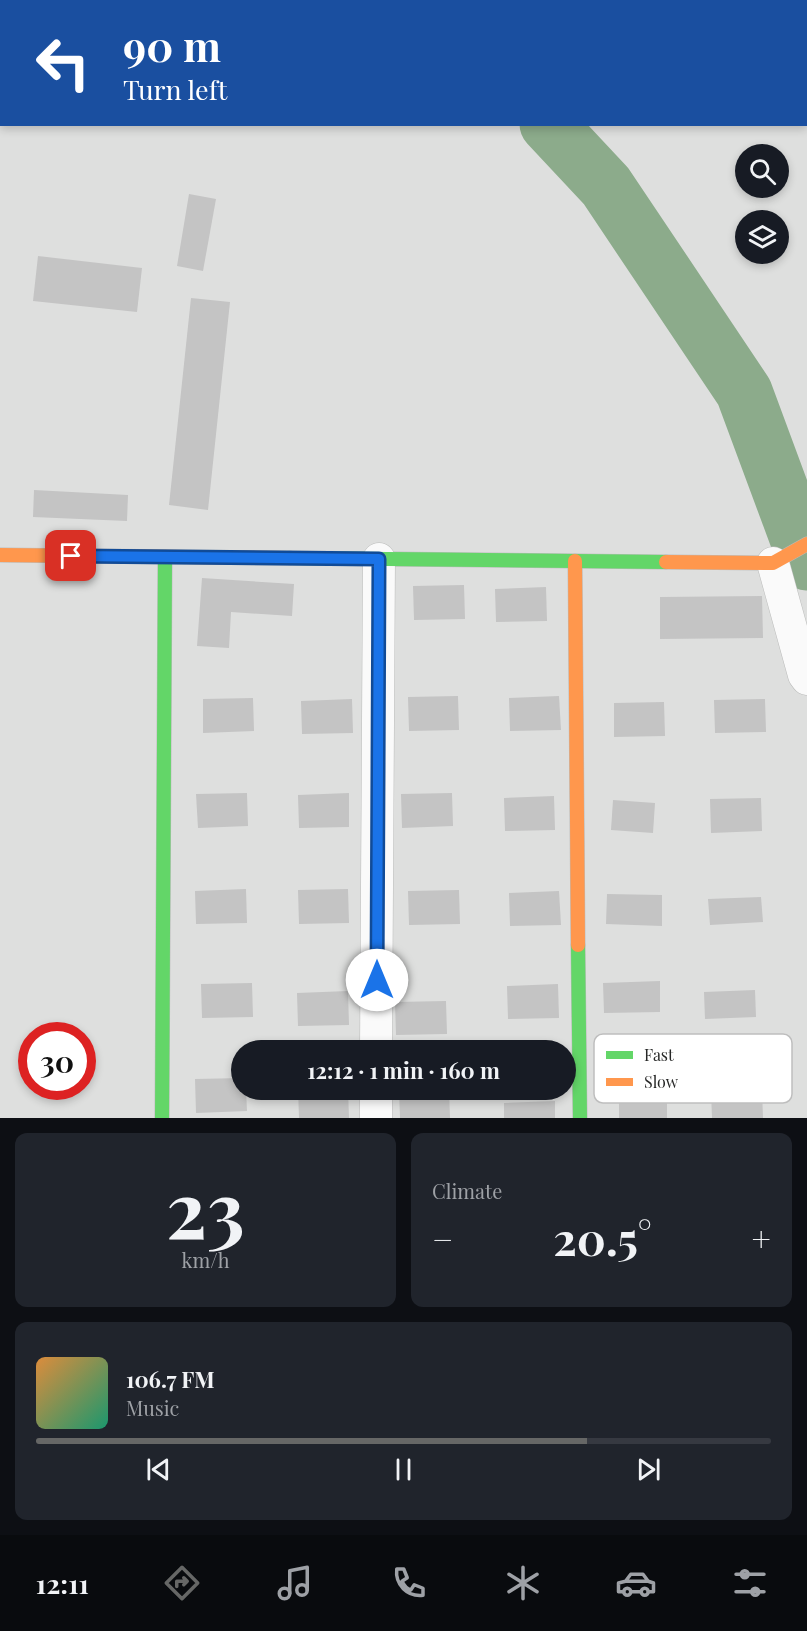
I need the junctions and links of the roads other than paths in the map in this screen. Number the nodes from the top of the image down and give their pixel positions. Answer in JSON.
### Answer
{"nodes":[{"id":1,"x":807,"y":544,"type":"edge"},
{"id":2,"x":0,"y":555,"type":"edge"},
{"id":3,"x":165,"y":557,"type":"junction"},
{"id":4,"x":781,"y":558,"type":"junction"},
{"id":5,"x":379,"y":559,"type":"junction"},
{"id":6,"x":575,"y":561,"type":"junction"},
{"id":7,"x":807,"y":679,"type":"edge"},
{"id":8,"x":376,"y":1040,"type":"edge"},
{"id":9,"x":376,"y":1100,"type":"edge"},
{"id":10,"x":162,"y":1118,"type":"edge"},
{"id":11,"x":376,"y":1118,"type":"edge"},
{"id":12,"x":580,"y":1118,"type":"edge"}],
"edges":[{"from":1,"to":4,"type":"street"},
{"from":2,"to":3,"type":"street"},
{"from":3,"to":5,"type":"street"},
{"from":3,"to":10,"type":"street"},
{"from":4,"to":6,"type":"street"},
{"from":4,"to":7,"type":"street"},
{"from":5,"to":6,"type":"street"},
{"from":5,"to":8,"type":"street"},
{"from":6,"to":12,"type":"street"},
{"from":9,"to":11,"type":"street"}]}
